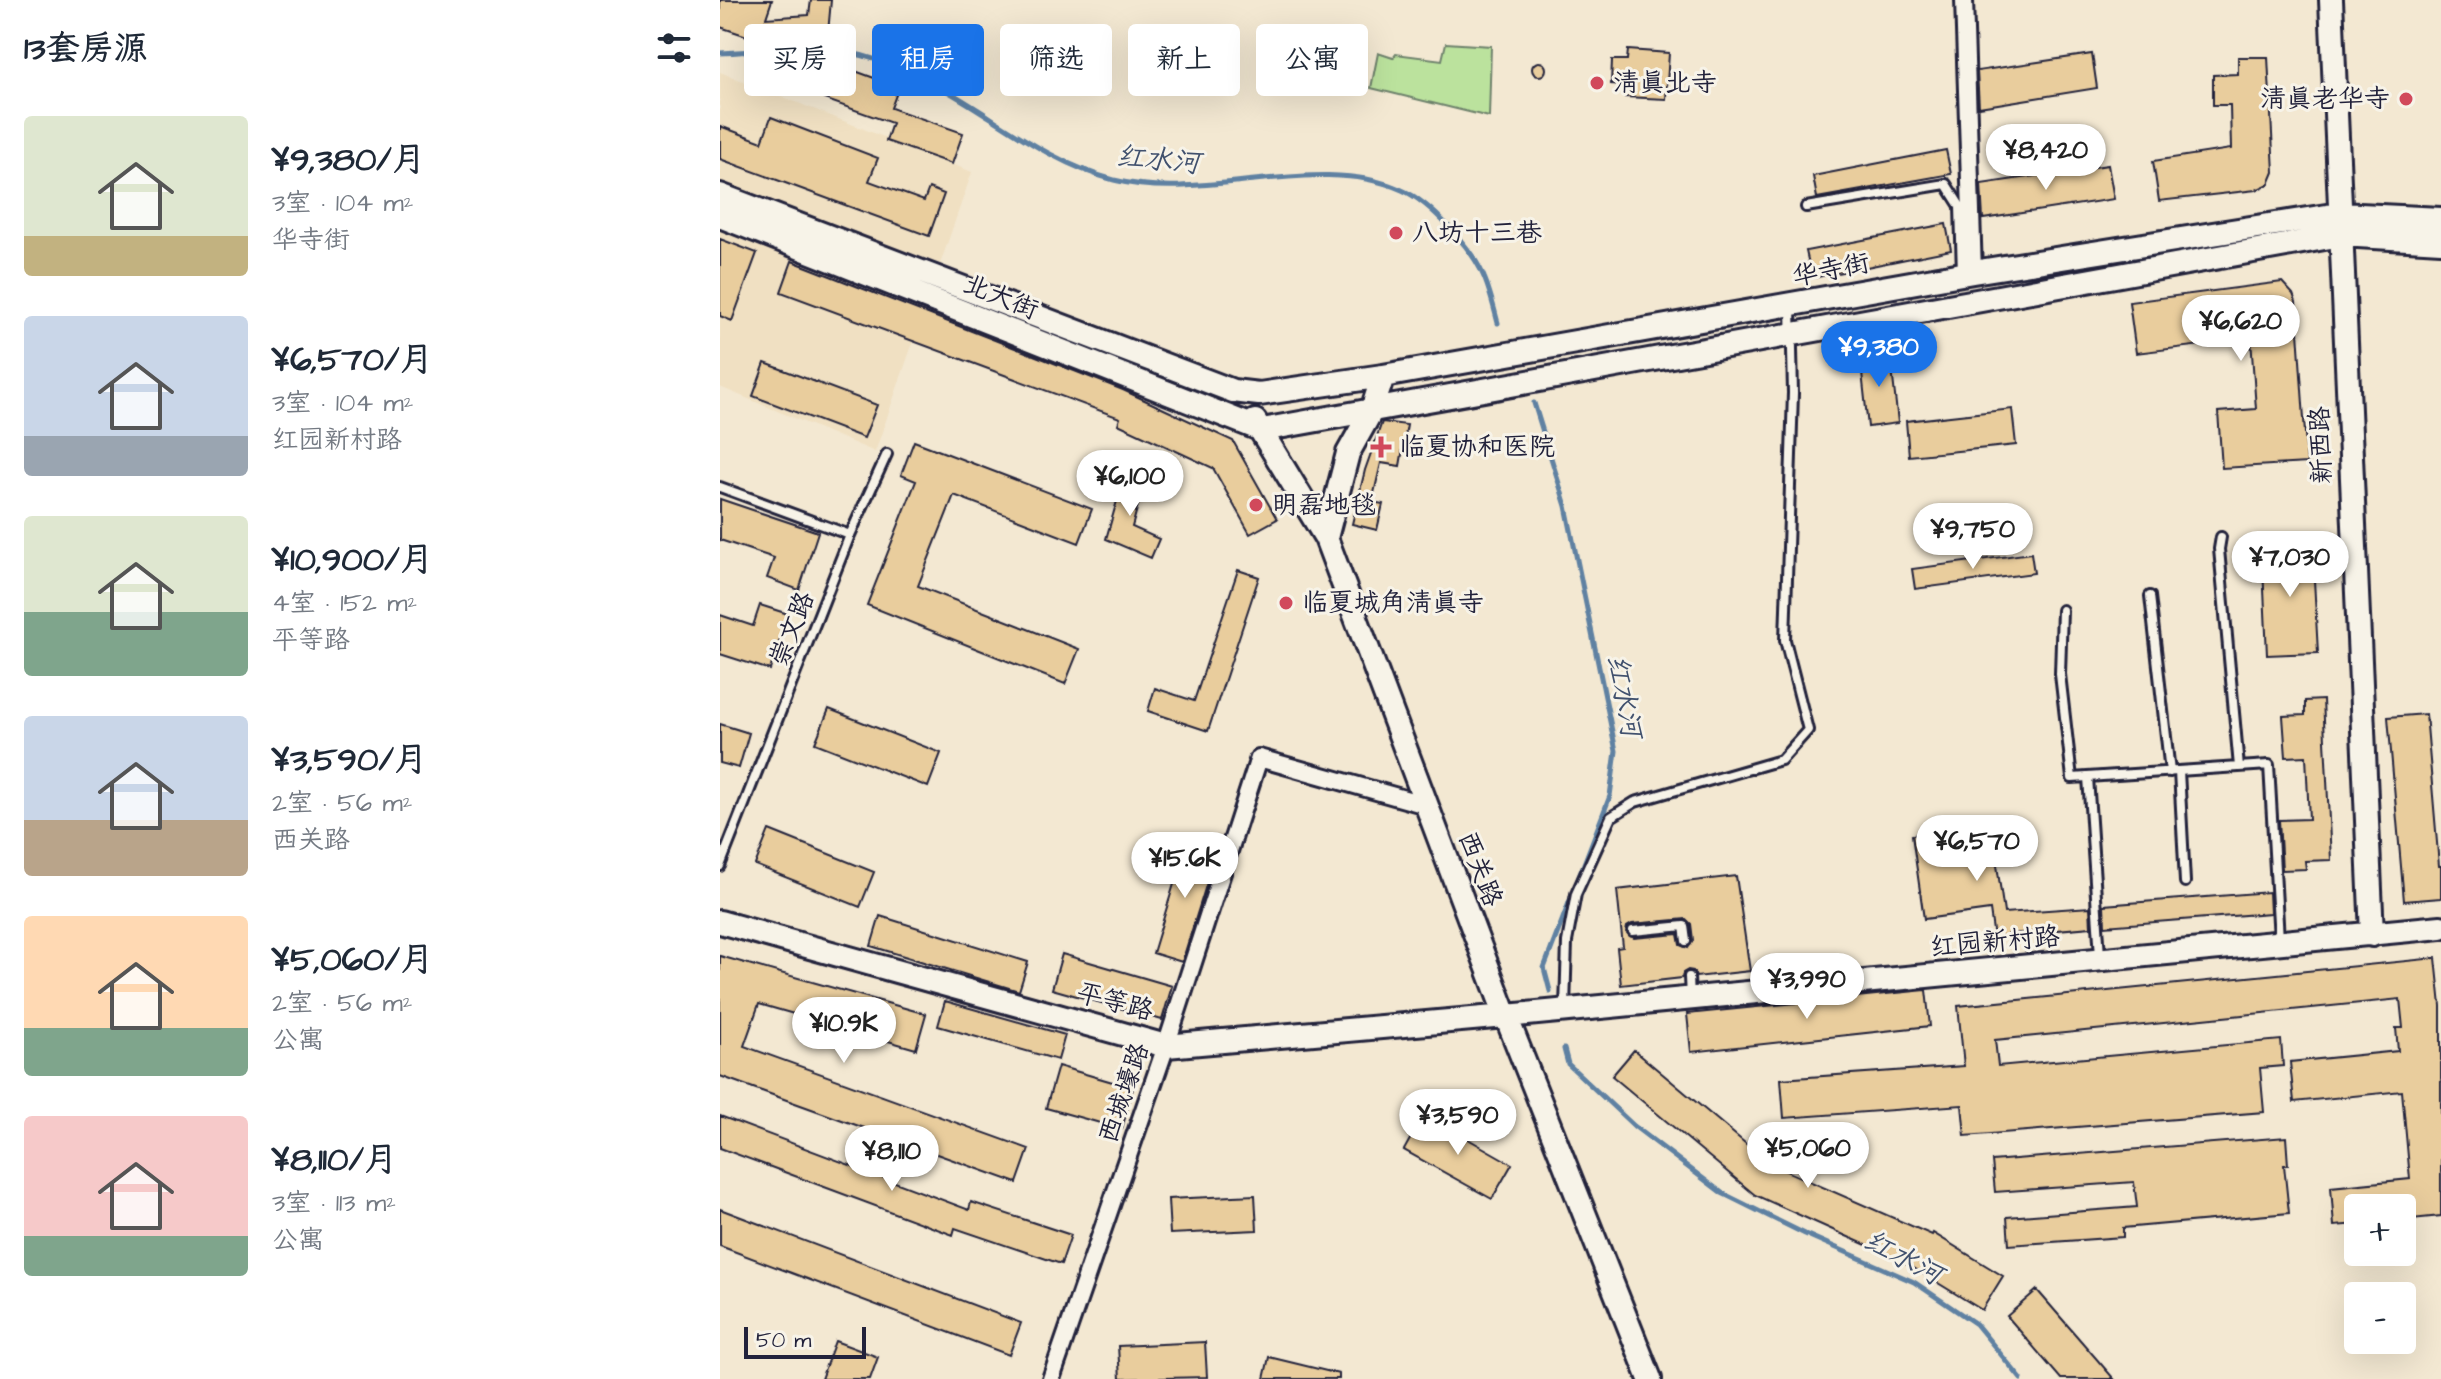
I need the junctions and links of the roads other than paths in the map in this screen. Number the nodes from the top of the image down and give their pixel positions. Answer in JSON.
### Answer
{"nodes":[{"id":1,"x":1964,"y":0,"type":"edge"},
{"id":2,"x":2331,"y":0,"type":"edge"},
{"id":3,"x":720,"y":195,"type":"edge"},
{"id":4,"x":1806,"y":207,"type":"dead end"},
{"id":5,"x":720,"y":216,"type":"edge"},
{"id":6,"x":2441,"y":219,"type":"edge"},
{"id":7,"x":2340,"y":224,"type":"junction"},
{"id":8,"x":2441,"y":241,"type":"edge"},
{"id":9,"x":1968,"y":273,"type":"junction"},
{"id":10,"x":1791,"y":306,"type":"junction"},
{"id":11,"x":1383,"y":376,"type":"junction"},
{"id":12,"x":1233,"y":391,"type":"junction"},
{"id":13,"x":1372,"y":410,"type":"junction"},
{"id":14,"x":1262,"y":430,"type":"junction"},
{"id":15,"x":887,"y":454,"type":"dead end"},
{"id":16,"x":720,"y":487,"type":"edge"},
{"id":17,"x":850,"y":535,"type":"junction"},
{"id":18,"x":2221,"y":537,"type":"dead end"},
{"id":19,"x":1326,"y":538,"type":"junction"},
{"id":20,"x":2150,"y":596,"type":"dead end"},
{"id":21,"x":2062,"y":610,"type":"dead end"},
{"id":22,"x":2239,"y":767,"type":"junction"},
{"id":23,"x":2174,"y":771,"type":"junction"},
{"id":24,"x":2088,"y":777,"type":"junction"},
{"id":25,"x":1426,"y":805,"type":"junction"},
{"id":26,"x":720,"y":866,"type":"edge"},
{"id":27,"x":2185,"y":882,"type":"dead end"},
{"id":28,"x":720,"y":922,"type":"edge"},
{"id":29,"x":2441,"y":927,"type":"edge"},
{"id":30,"x":1633,"y":931,"type":"dead end"},
{"id":31,"x":2372,"y":935,"type":"junction"},
{"id":32,"x":1686,"y":941,"type":"dead end"},
{"id":33,"x":2279,"y":944,"type":"junction"},
{"id":34,"x":2100,"y":961,"type":"junction"},
{"id":35,"x":1564,"y":1011,"type":"junction"},
{"id":36,"x":1506,"y":1016,"type":"junction"},
{"id":37,"x":1166,"y":1046,"type":"junction"},
{"id":38,"x":1051,"y":1379,"type":"edge"},
{"id":39,"x":1650,"y":1379,"type":"edge"}],
"edges":[{"from":1,"to":9,"type":"street"},
{"from":2,"to":7,"type":"main road","name":"新西路"},
{"from":3,"to":12,"type":"main road","name":"北大街"},
{"from":4,"to":9,"type":"lane"},
{"from":5,"to":14,"type":"main road","name":"北大街"},
{"from":6,"to":7,"type":"main road","name":"华寺街"},
{"from":7,"to":8,"type":"main road","name":"华寺街"},
{"from":7,"to":9,"type":"main road","name":"华寺街"},
{"from":7,"to":13,"type":"main road","name":"华寺街"},
{"from":7,"to":31,"type":"main road","name":"新西路"},
{"from":9,"to":10,"type":"main road","name":"华寺街"},
{"from":10,"to":11,"type":"main road","name":"华寺街"},
{"from":10,"to":35,"type":"lane"},
{"from":11,"to":12,"type":"main road","name":"华寺街"},
{"from":11,"to":13,"type":"main road"},
{"from":12,"to":14,"type":"main road","name":"西关路"},
{"from":13,"to":14,"type":"main road","name":"华寺街"},
{"from":13,"to":19,"type":"main road"},
{"from":14,"to":19,"type":"main road","name":"西关路"},
{"from":15,"to":17,"type":"lane","name":"崇文路"},
{"from":16,"to":17,"type":"lane"},
{"from":17,"to":26,"type":"lane","name":"崇文路"},
{"from":18,"to":22,"type":"lane"},
{"from":19,"to":25,"type":"main road","name":"西关路"},
{"from":20,"to":23,"type":"lane"},
{"from":21,"to":24,"type":"lane"},
{"from":22,"to":23,"type":"lane"},
{"from":22,"to":33,"type":"lane"},
{"from":23,"to":24,"type":"lane"},
{"from":23,"to":27,"type":"lane"},
{"from":24,"to":34,"type":"lane"},
{"from":25,"to":36,"type":"main road","name":"西关路"},
{"from":25,"to":37,"type":"street","name":"西城壕路"},
{"from":28,"to":37,"type":"main road","name":"平等路"},
{"from":29,"to":31,"type":"main road","name":"红园新村路"},
{"from":30,"to":32,"type":"lane"},
{"from":31,"to":33,"type":"main road","name":"红园新村路"},
{"from":33,"to":34,"type":"main road","name":"红园新村路"},
{"from":34,"to":35,"type":"main road","name":"红园新村路"},
{"from":35,"to":36,"type":"main road","name":"红园新村路"},
{"from":36,"to":37,"type":"main road","name":"平等路"},
{"from":36,"to":39,"type":"main road","name":"西关路"},
{"from":37,"to":38,"type":"street","name":"西城壕路"}]}
